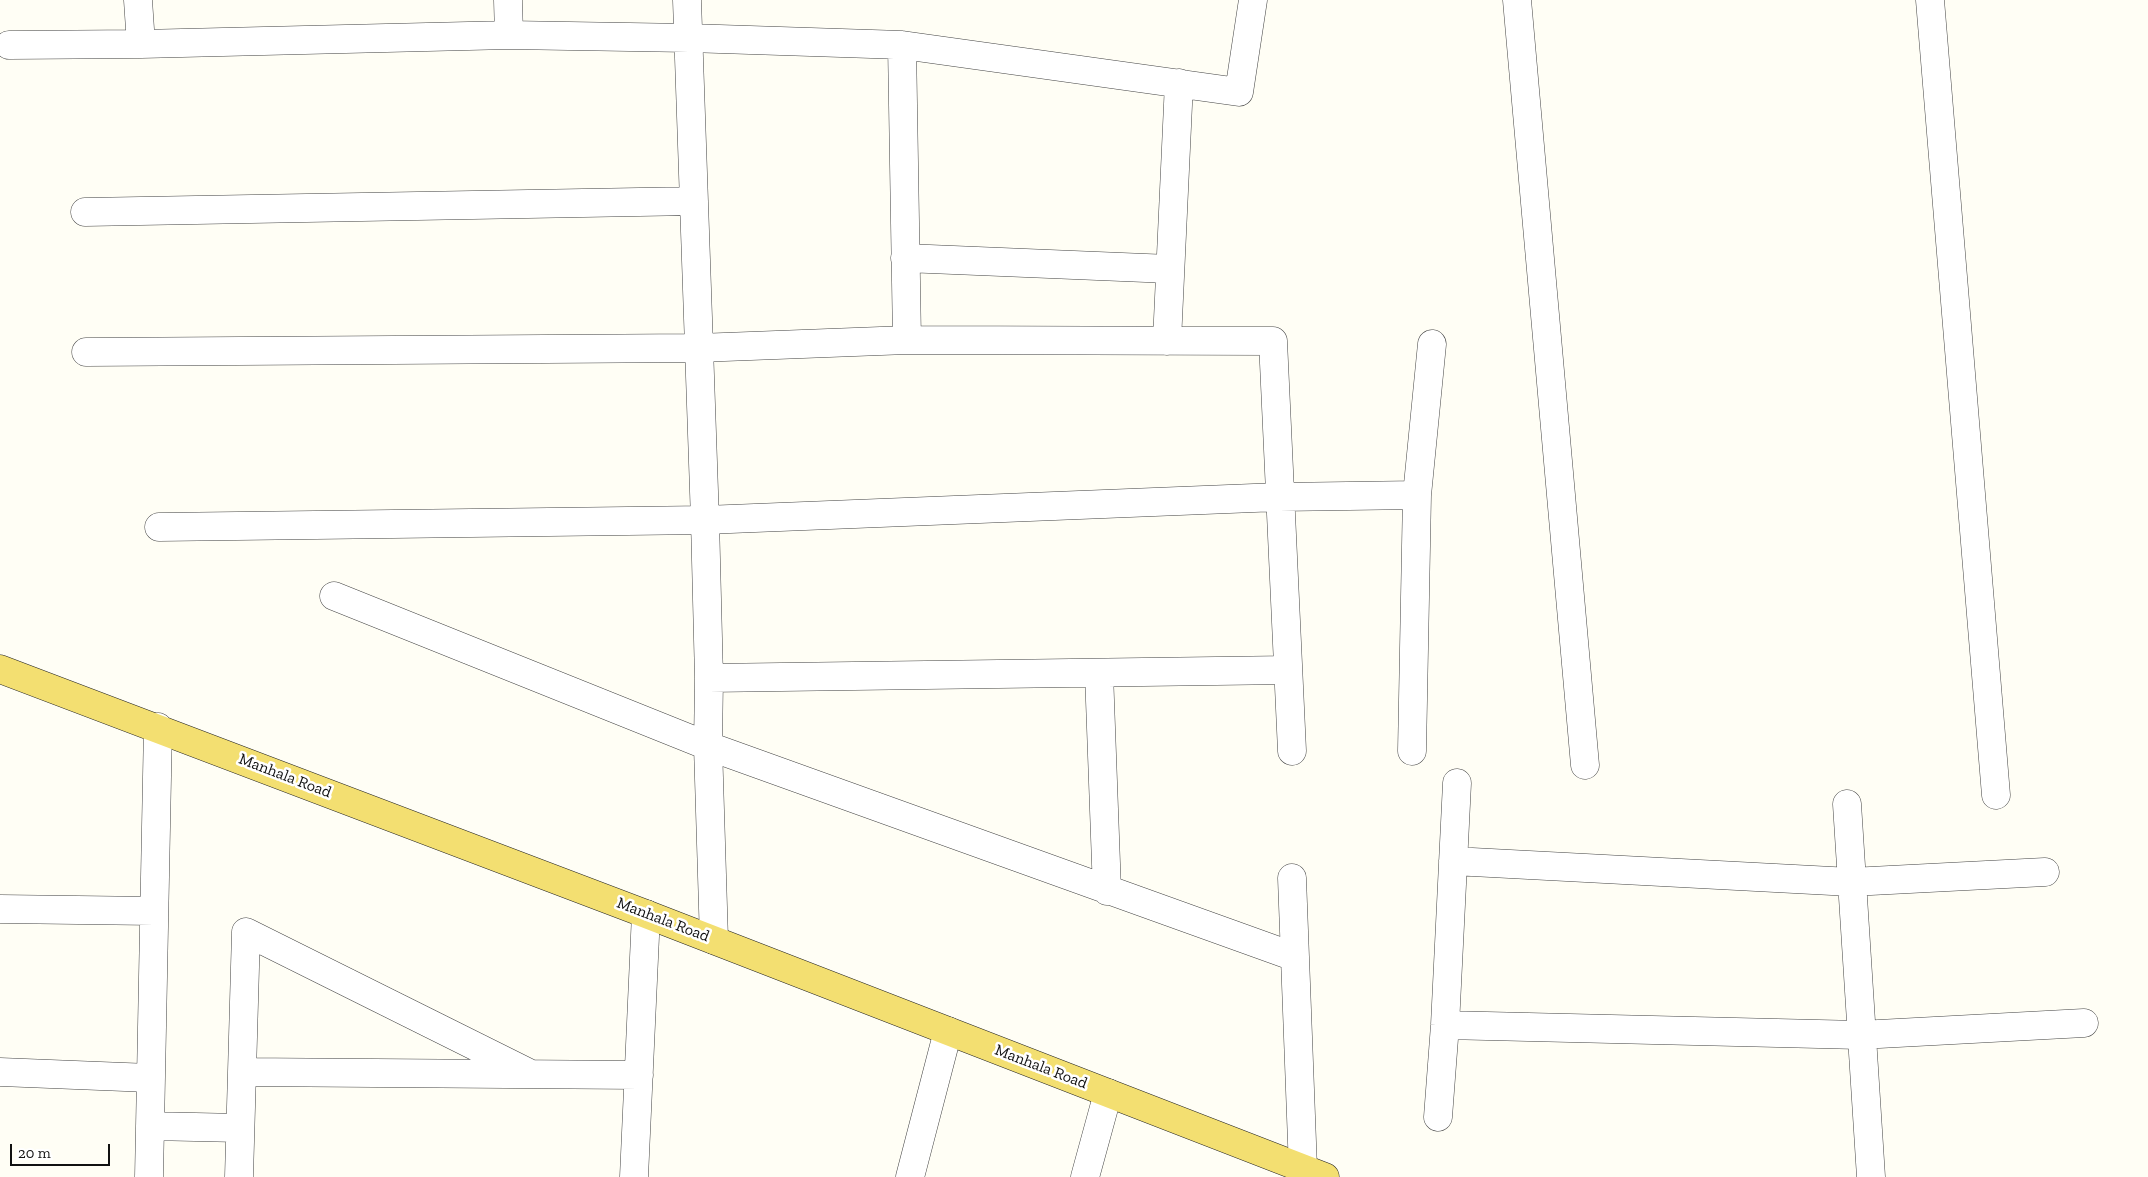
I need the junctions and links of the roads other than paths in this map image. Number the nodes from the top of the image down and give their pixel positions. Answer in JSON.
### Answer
{"nodes":[{"id":1,"x":138,"y":0,"type":"edge"},
{"id":2,"x":508,"y":0,"type":"edge"},
{"id":3,"x":687,"y":0,"type":"edge"},
{"id":4,"x":1252,"y":0,"type":"edge"},
{"id":5,"x":1517,"y":0,"type":"edge"},
{"id":6,"x":1930,"y":0,"type":"edge"},
{"id":7,"x":508,"y":35,"type":"junction"},
{"id":8,"x":689,"y":38,"type":"junction"},
{"id":9,"x":141,"y":44,"type":"junction"},
{"id":10,"x":9,"y":45,"type":"dead end"},
{"id":11,"x":902,"y":45,"type":"junction"},
{"id":12,"x":1178,"y":83,"type":"junction"},
{"id":13,"x":694,"y":201,"type":"junction"},
{"id":14,"x":85,"y":212,"type":"dead end"},
{"id":15,"x":905,"y":258,"type":"junction"},
{"id":16,"x":1170,"y":269,"type":"junction"},
{"id":17,"x":906,"y":340,"type":"junction"},
{"id":18,"x":1167,"y":341,"type":"junction"},
{"id":19,"x":1432,"y":344,"type":"dead end"},
{"id":20,"x":698,"y":348,"type":"junction"},
{"id":21,"x":86,"y":352,"type":"dead end"},
{"id":22,"x":1417,"y":495,"type":"junction"},
{"id":23,"x":1279,"y":497,"type":"junction"},
{"id":24,"x":705,"y":520,"type":"junction"},
{"id":25,"x":159,"y":527,"type":"dead end"},
{"id":26,"x":334,"y":596,"type":"dead end"},
{"id":27,"x":0,"y":669,"type":"edge"},
{"id":28,"x":1288,"y":670,"type":"junction"},
{"id":29,"x":1099,"y":673,"type":"junction"},
{"id":30,"x":709,"y":678,"type":"junction"},
{"id":31,"x":158,"y":727,"type":"junction"},
{"id":32,"x":708,"y":746,"type":"junction"},
{"id":33,"x":1292,"y":751,"type":"dead end"},
{"id":34,"x":1412,"y":751,"type":"dead end"},
{"id":35,"x":1585,"y":766,"type":"dead end"},
{"id":36,"x":1458,"y":783,"type":"dead end"},
{"id":37,"x":1996,"y":795,"type":"dead end"},
{"id":38,"x":1847,"y":804,"type":"dead end"},
{"id":39,"x":1453,"y":861,"type":"junction"},
{"id":40,"x":2045,"y":872,"type":"dead end"},
{"id":41,"x":1292,"y":878,"type":"dead end"},
{"id":42,"x":1851,"y":882,"type":"junction"},
{"id":43,"x":1107,"y":891,"type":"junction"},
{"id":44,"x":0,"y":909,"type":"edge"},
{"id":45,"x":154,"y":911,"type":"junction"},
{"id":46,"x":646,"y":914,"type":"junction"},
{"id":47,"x":714,"y":940,"type":"junction"},
{"id":48,"x":1295,"y":957,"type":"junction"},
{"id":49,"x":2084,"y":1023,"type":"dead end"},
{"id":50,"x":1446,"y":1025,"type":"junction"},
{"id":51,"x":948,"y":1031,"type":"junction"},
{"id":52,"x":1860,"y":1035,"type":"junction"},
{"id":53,"x":0,"y":1072,"type":"edge"},
{"id":54,"x":242,"y":1072,"type":"junction"},
{"id":55,"x":531,"y":1074,"type":"junction"},
{"id":56,"x":639,"y":1075,"type":"junction"},
{"id":57,"x":150,"y":1078,"type":"junction"},
{"id":58,"x":1108,"y":1093,"type":"junction"},
{"id":59,"x":1438,"y":1117,"type":"dead end"},
{"id":60,"x":150,"y":1126,"type":"junction"},
{"id":61,"x":240,"y":1128,"type":"junction"},
{"id":62,"x":1314,"y":1173,"type":"edge"},
{"id":63,"x":148,"y":1177,"type":"edge"},
{"id":64,"x":239,"y":1177,"type":"edge"},
{"id":65,"x":634,"y":1177,"type":"edge"},
{"id":66,"x":910,"y":1177,"type":"edge"},
{"id":67,"x":1085,"y":1177,"type":"edge"},
{"id":68,"x":1870,"y":1177,"type":"edge"}],
"edges":[{"from":1,"to":9,"type":"street"},
{"from":2,"to":7,"type":"street"},
{"from":3,"to":8,"type":"street"},
{"from":4,"to":12,"type":"street"},
{"from":5,"to":35,"type":"street"},
{"from":6,"to":37,"type":"street"},
{"from":7,"to":8,"type":"street"},
{"from":7,"to":9,"type":"street"},
{"from":8,"to":11,"type":"street"},
{"from":8,"to":13,"type":"street"},
{"from":9,"to":10,"type":"street"},
{"from":11,"to":12,"type":"street"},
{"from":11,"to":15,"type":"street"},
{"from":12,"to":16,"type":"street"},
{"from":13,"to":14,"type":"street"},
{"from":13,"to":20,"type":"street"},
{"from":15,"to":16,"type":"street"},
{"from":15,"to":17,"type":"street"},
{"from":16,"to":18,"type":"street"},
{"from":17,"to":18,"type":"street"},
{"from":17,"to":20,"type":"street"},
{"from":18,"to":23,"type":"street"},
{"from":19,"to":22,"type":"street"},
{"from":20,"to":21,"type":"street"},
{"from":20,"to":24,"type":"street"},
{"from":22,"to":23,"type":"street"},
{"from":22,"to":34,"type":"street"},
{"from":23,"to":24,"type":"street"},
{"from":23,"to":28,"type":"street"},
{"from":24,"to":25,"type":"street"},
{"from":24,"to":30,"type":"street"},
{"from":26,"to":32,"type":"street"},
{"from":27,"to":31,"type":"main road","name":"Manhala Road"},
{"from":28,"to":29,"type":"street"},
{"from":28,"to":33,"type":"street"},
{"from":29,"to":30,"type":"street"},
{"from":29,"to":43,"type":"street"},
{"from":30,"to":32,"type":"street"},
{"from":31,"to":45,"type":"street"},
{"from":31,"to":46,"type":"main road","name":"Manhala Road"},
{"from":32,"to":43,"type":"street"},
{"from":32,"to":47,"type":"street"},
{"from":36,"to":39,"type":"street"},
{"from":38,"to":42,"type":"street"},
{"from":39,"to":42,"type":"street"},
{"from":39,"to":50,"type":"street"},
{"from":40,"to":42,"type":"street"},
{"from":41,"to":48,"type":"street"},
{"from":42,"to":52,"type":"street"},
{"from":43,"to":48,"type":"street"},
{"from":44,"to":45,"type":"street"},
{"from":45,"to":57,"type":"street"},
{"from":46,"to":47,"type":"main road","name":"Manhala Road"},
{"from":46,"to":56,"type":"street"},
{"from":47,"to":51,"type":"main road","name":"Manhala Road"},
{"from":48,"to":62,"type":"street"},
{"from":49,"to":52,"type":"street"},
{"from":50,"to":52,"type":"street"},
{"from":50,"to":59,"type":"street"},
{"from":51,"to":58,"type":"main road","name":"Manhala Road"},
{"from":51,"to":66,"type":"street"},
{"from":52,"to":68,"type":"street"},
{"from":53,"to":57,"type":"street"},
{"from":54,"to":55,"type":"street"},
{"from":54,"to":55,"type":"street"},
{"from":54,"to":61,"type":"street"},
{"from":55,"to":56,"type":"street"},
{"from":56,"to":65,"type":"street"},
{"from":57,"to":60,"type":"street"},
{"from":58,"to":62,"type":"main road","name":"Manhala Road"},
{"from":58,"to":67,"type":"street"},
{"from":60,"to":61,"type":"street"},
{"from":60,"to":63,"type":"street"},
{"from":61,"to":64,"type":"street"}]}
